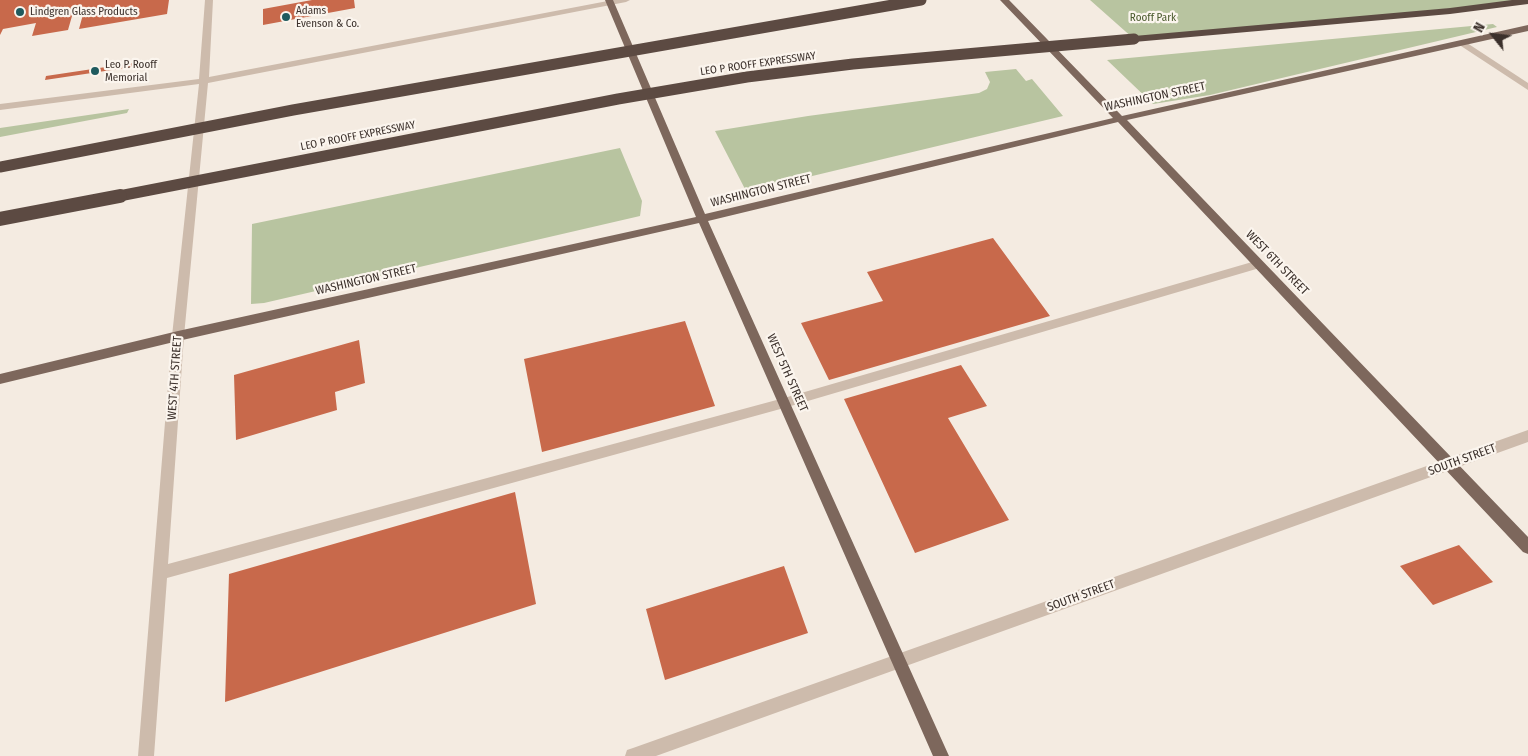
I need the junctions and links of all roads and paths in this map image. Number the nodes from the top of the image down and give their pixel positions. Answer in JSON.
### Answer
{"nodes":[{"id":1,"x":209,"y":0,"type":"edge"},
{"id":2,"x":626,"y":0,"type":"edge"},
{"id":3,"x":921,"y":0,"type":"edge"},
{"id":4,"x":1004,"y":0,"type":"edge"},
{"id":5,"x":610,"y":1,"type":"edge"},
{"id":6,"x":1528,"y":2,"type":"edge"},
{"id":7,"x":1528,"y":28,"type":"edge"},
{"id":8,"x":1464,"y":44,"type":"junction"},
{"id":9,"x":204,"y":81,"type":"junction"},
{"id":10,"x":1528,"y":87,"type":"edge"},
{"id":11,"x":0,"y":108,"type":"edge"},
{"id":12,"x":1120,"y":119,"type":"junction"},
{"id":13,"x":0,"y":167,"type":"edge"},
{"id":14,"x":0,"y":219,"type":"edge"},
{"id":15,"x":702,"y":219,"type":"junction"},
{"id":16,"x":1259,"y":264,"type":"junction"},
{"id":17,"x":178,"y":336,"type":"junction"},
{"id":18,"x":0,"y":378,"type":"edge"},
{"id":19,"x":784,"y":403,"type":"junction"},
{"id":20,"x":1528,"y":436,"type":"edge"},
{"id":21,"x":1449,"y":464,"type":"junction"},
{"id":22,"x":1528,"y":547,"type":"edge"},
{"id":23,"x":160,"y":572,"type":"junction"},
{"id":24,"x":898,"y":661,"type":"junction"},
{"id":25,"x":146,"y":756,"type":"edge"},
{"id":26,"x":633,"y":756,"type":"edge"},
{"id":27,"x":941,"y":756,"type":"edge"}],
"edges":[{"from":1,"to":9,"type":"street","name":"WEST 4TH STREET"},
{"from":2,"to":5,"type":"street"},
{"from":3,"to":13,"type":"highway","bridge":true},
{"from":4,"to":12,"type":"main road","name":"WEST 6TH STREET"},
{"from":5,"to":9,"type":"street"},
{"from":5,"to":15,"type":"main road","name":"WEST 5TH STREET"},
{"from":6,"to":14,"type":"highway","name":"LEO P ROOFF EXPRESSWAY","bridge":true},
{"from":7,"to":8,"type":"main road","name":"WASHINGTON STREET"},
{"from":8,"to":10,"type":"street"},
{"from":8,"to":12,"type":"main road","name":"WASHINGTON STREET"},
{"from":9,"to":11,"type":"street"},
{"from":9,"to":17,"type":"street","name":"WEST 4TH STREET"},
{"from":12,"to":15,"type":"main road","name":"WASHINGTON STREET"},
{"from":12,"to":16,"type":"main road","name":"WEST 6TH STREET"},
{"from":15,"to":17,"type":"main road","name":"WASHINGTON STREET"},
{"from":15,"to":19,"type":"main road","name":"WEST 5TH STREET"},
{"from":16,"to":19,"type":"street"},
{"from":16,"to":21,"type":"main road","name":"WEST 6TH STREET"},
{"from":17,"to":18,"type":"main road","name":"WASHINGTON STREET"},
{"from":17,"to":23,"type":"street","name":"WEST 4TH STREET"},
{"from":19,"to":23,"type":"street"},
{"from":19,"to":24,"type":"main road","name":"WEST 5TH STREET"},
{"from":20,"to":21,"type":"street","name":"SOUTH STREET"},
{"from":21,"to":22,"type":"main road","name":"WEST 6TH STREET"},
{"from":21,"to":24,"type":"street","name":"SOUTH STREET"},
{"from":23,"to":25,"type":"street","name":"WEST 4TH STREET"},
{"from":24,"to":26,"type":"street","name":"SOUTH STREET"},
{"from":24,"to":27,"type":"main road","name":"WEST 5TH STREET"}]}
